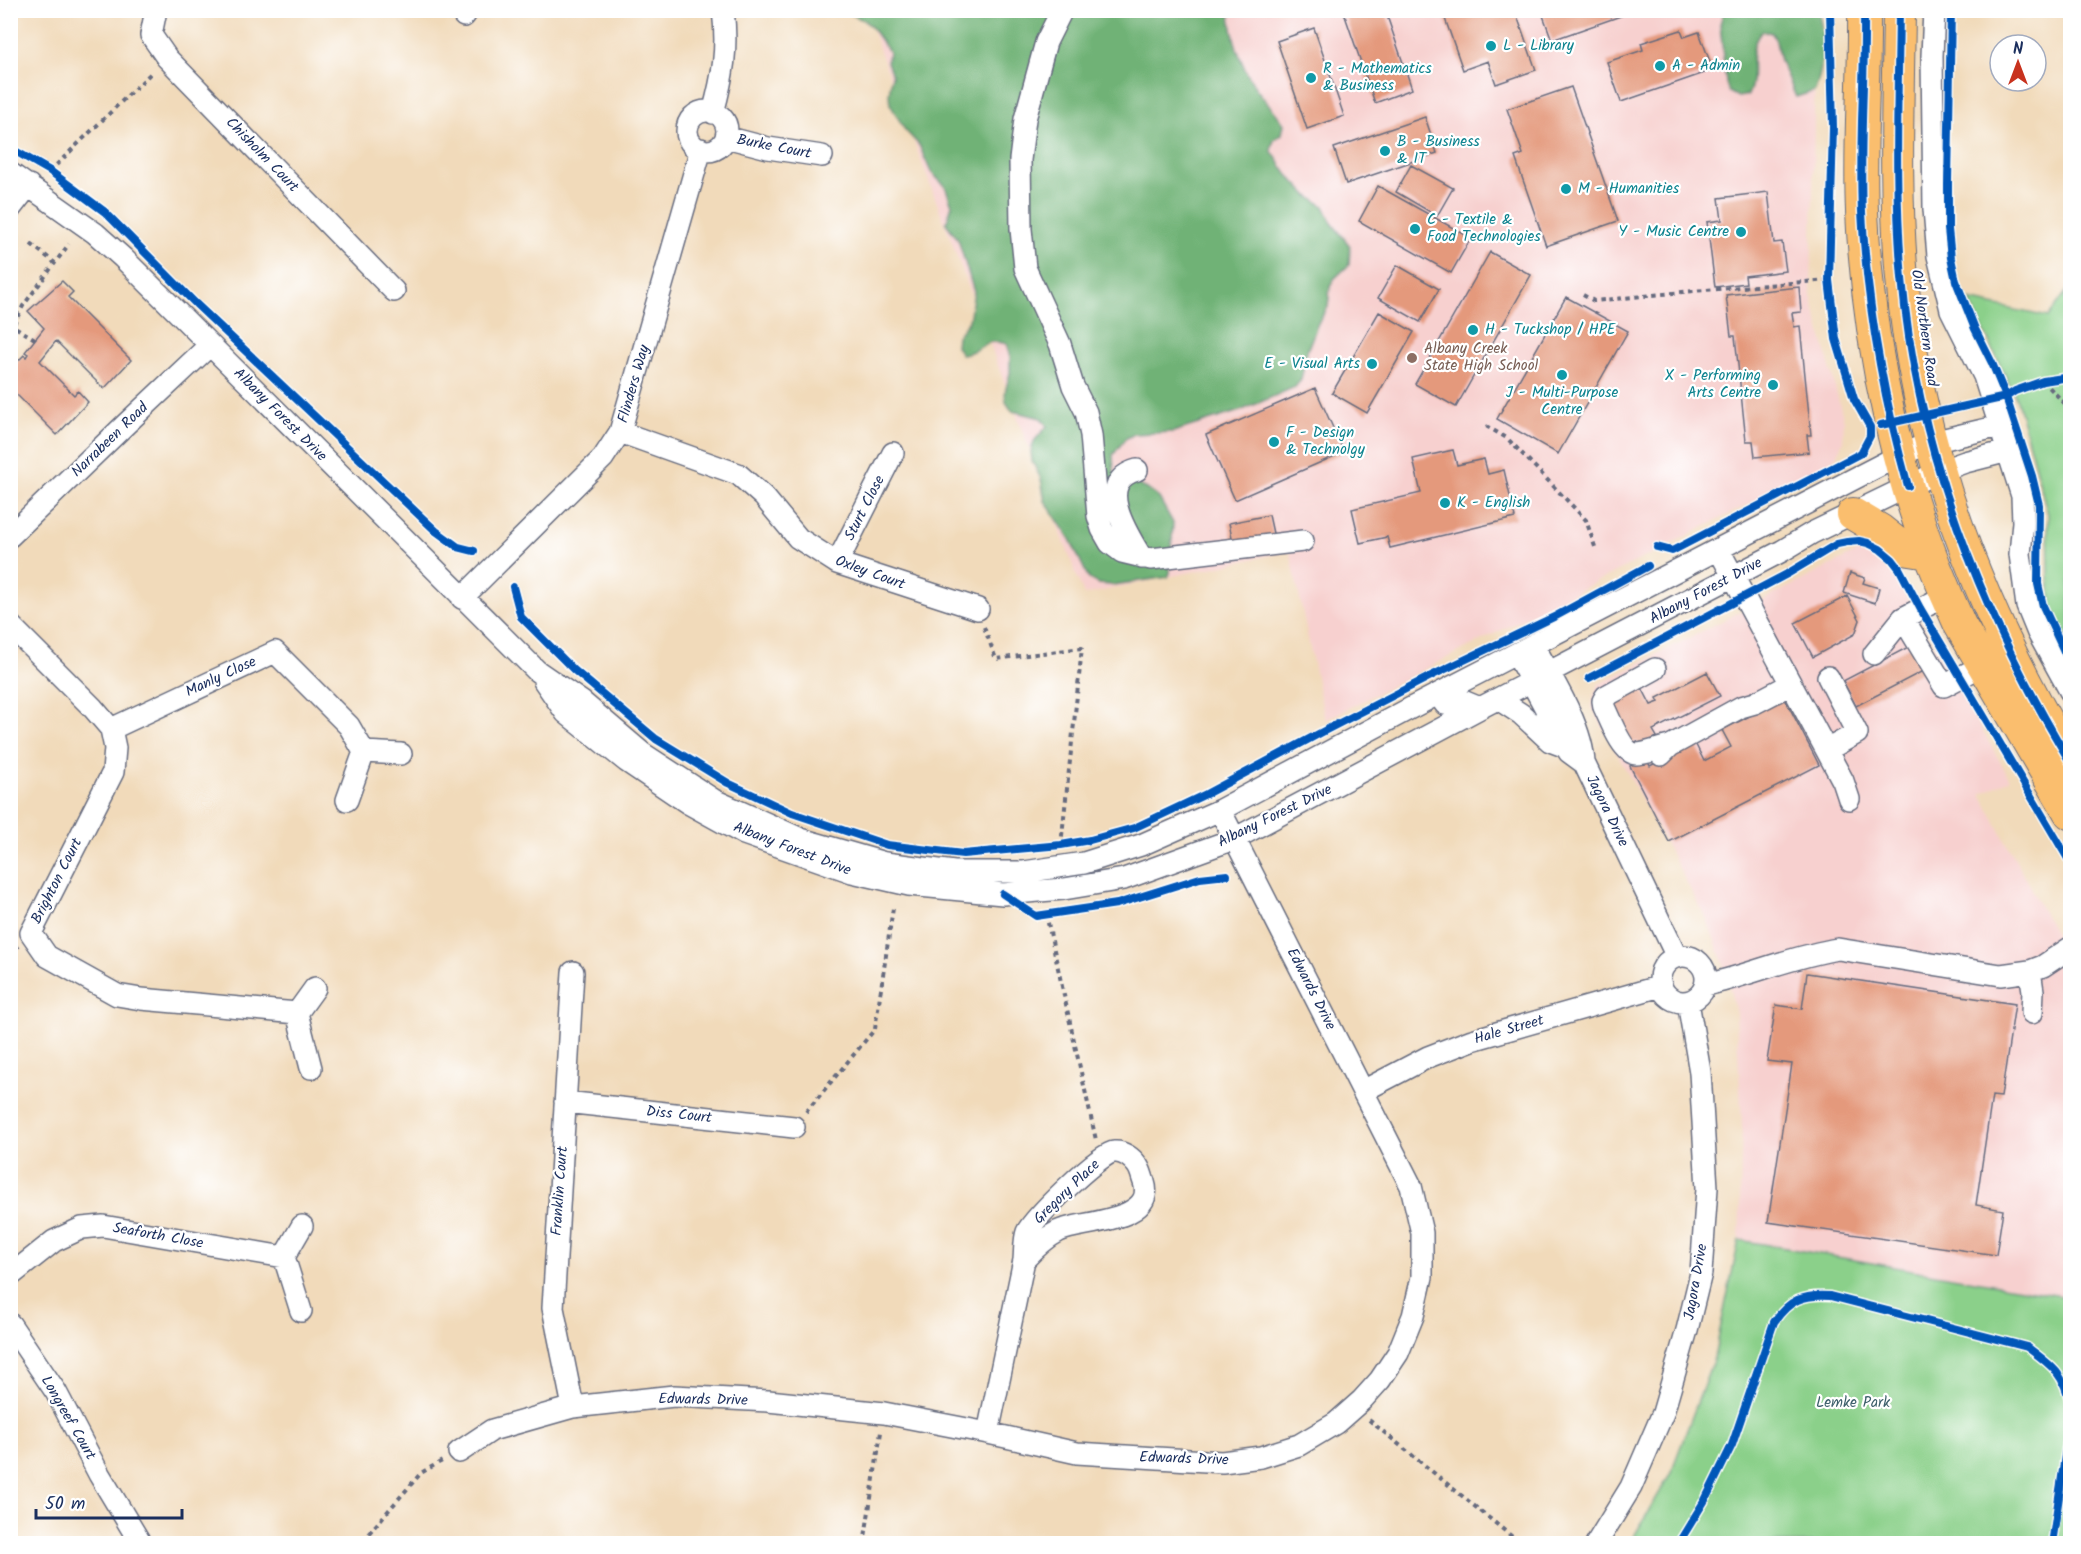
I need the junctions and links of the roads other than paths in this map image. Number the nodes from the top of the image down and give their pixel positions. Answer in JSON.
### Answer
{"nodes":[{"id":1,"x":156,"y":10,"type":"edge"},
{"id":2,"x":723,"y":10,"type":"edge"},
{"id":3,"x":1062,"y":10,"type":"edge"},
{"id":4,"x":1864,"y":10,"type":"edge"},
{"id":5,"x":1899,"y":10,"type":"edge"},
{"id":6,"x":1934,"y":10,"type":"edge"},
{"id":7,"x":714,"y":112,"type":"junction"},
{"id":8,"x":726,"y":137,"type":"junction"},
{"id":9,"x":701,"y":149,"type":"junction"},
{"id":10,"x":822,"y":156,"type":"dead end"},
{"id":11,"x":10,"y":173,"type":"edge"},
{"id":12,"x":29,"y":185,"type":"junction"},
{"id":13,"x":10,"y":209,"type":"edge"},
{"id":14,"x":394,"y":291,"type":"dead end"},
{"id":15,"x":210,"y":345,"type":"junction"},
{"id":16,"x":2000,"y":426,"type":"junction"},
{"id":17,"x":620,"y":432,"type":"junction"},
{"id":18,"x":2008,"y":451,"type":"junction"},
{"id":19,"x":892,"y":453,"type":"dead end"},
{"id":20,"x":1900,"y":455,"type":"junction"},
{"id":21,"x":1936,"y":457,"type":"junction"},
{"id":22,"x":1137,"y":470,"type":"dead end"},
{"id":23,"x":1908,"y":486,"type":"junction"},
{"id":24,"x":1853,"y":514,"type":"junction"},
{"id":25,"x":10,"y":536,"type":"edge"},
{"id":26,"x":1303,"y":541,"type":"dead end"},
{"id":27,"x":1719,"y":550,"type":"junction"},
{"id":28,"x":1929,"y":553,"type":"junction"},
{"id":29,"x":1142,"y":558,"type":"junction"},
{"id":30,"x":837,"y":563,"type":"junction"},
{"id":31,"x":1733,"y":577,"type":"junction"},
{"id":32,"x":1947,"y":595,"type":"junction"},
{"id":33,"x":462,"y":598,"type":"junction"},
{"id":34,"x":978,"y":609,"type":"road end"},
{"id":35,"x":1903,"y":618,"type":"junction"},
{"id":36,"x":10,"y":625,"type":"edge"},
{"id":37,"x":1525,"y":650,"type":"junction"},
{"id":38,"x":1874,"y":654,"type":"dead end"},
{"id":39,"x":1983,"y":665,"type":"junction"},
{"id":40,"x":1656,"y":669,"type":"dead end"},
{"id":41,"x":537,"y":671,"type":"junction"},
{"id":42,"x":1540,"y":677,"type":"junction"},
{"id":43,"x":1828,"y":677,"type":"dead end"},
{"id":44,"x":1791,"y":684,"type":"junction"},
{"id":45,"x":2070,"y":692,"type":"edge"},
{"id":46,"x":1438,"y":694,"type":"junction"},
{"id":47,"x":1489,"y":704,"type":"junction"},
{"id":48,"x":111,"y":729,"type":"junction"},
{"id":49,"x":1670,"y":746,"type":"junction"},
{"id":50,"x":1566,"y":747,"type":"junction"},
{"id":51,"x":1827,"y":750,"type":"junction"},
{"id":52,"x":364,"y":752,"type":"junction"},
{"id":53,"x":401,"y":754,"type":"dead end"},
{"id":54,"x":1650,"y":761,"type":"dead end"},
{"id":55,"x":2070,"y":762,"type":"edge"},
{"id":56,"x":1584,"y":763,"type":"junction"},
{"id":57,"x":1849,"y":799,"type":"dead end"},
{"id":58,"x":347,"y":800,"type":"dead end"},
{"id":59,"x":1220,"y":810,"type":"junction"},
{"id":60,"x":2070,"y":813,"type":"edge"},
{"id":61,"x":1234,"y":839,"type":"junction"},
{"id":62,"x":2070,"y":948,"type":"edge"},
{"id":63,"x":1677,"y":957,"type":"junction"},
{"id":64,"x":2030,"y":971,"type":"junction"},
{"id":65,"x":573,"y":972,"type":"dead end"},
{"id":66,"x":1706,"y":985,"type":"junction"},
{"id":67,"x":1661,"y":986,"type":"junction"},
{"id":68,"x":315,"y":988,"type":"dead end"},
{"id":69,"x":1689,"y":1002,"type":"junction"},
{"id":70,"x":297,"y":1013,"type":"junction"},
{"id":71,"x":2032,"y":1013,"type":"dead end"},
{"id":72,"x":311,"y":1068,"type":"dead end"},
{"id":73,"x":1363,"y":1091,"type":"junction"},
{"id":74,"x":566,"y":1102,"type":"junction"},
{"id":75,"x":794,"y":1127,"type":"road end"},
{"id":76,"x":302,"y":1226,"type":"dead end"},
{"id":77,"x":284,"y":1257,"type":"junction"},
{"id":78,"x":1024,"y":1260,"type":"junction"},
{"id":79,"x":10,"y":1276,"type":"edge"},
{"id":80,"x":302,"y":1311,"type":"dead end"},
{"id":81,"x":10,"y":1324,"type":"edge"},
{"id":82,"x":573,"y":1407,"type":"junction"},
{"id":83,"x":988,"y":1433,"type":"junction"},
{"id":84,"x":459,"y":1452,"type":"road end"},
{"id":85,"x":141,"y":1544,"type":"edge"},
{"id":86,"x":1596,"y":1544,"type":"edge"}],
"edges":[{"from":1,"to":14,"type":"street","name":"Chisholm Court"},
{"from":2,"to":7,"type":"street"},
{"from":3,"to":29,"type":"street"},
{"from":4,"to":20,"type":"highway"},
{"from":5,"to":21,"type":"highway","name":"Old Northern Road"},
{"from":6,"to":16,"type":"street","name":"Old Northern Road"},
{"from":7,"to":8,"type":"street"},
{"from":7,"to":9,"type":"street"},
{"from":8,"to":9,"type":"street"},
{"from":8,"to":10,"type":"street","name":"Burke Court"},
{"from":9,"to":17,"type":"street","name":"Flinders Way"},
{"from":11,"to":12,"type":"street","name":"Albany Forest Drive"},
{"from":12,"to":13,"type":"street"},
{"from":12,"to":15,"type":"street","name":"Albany Forest Drive"},
{"from":15,"to":25,"type":"street","name":"Narrabeen Road"},
{"from":15,"to":33,"type":"street","name":"Albany Forest Drive"},
{"from":16,"to":18,"type":"street","name":"Old Northern Road"},
{"from":16,"to":21,"type":"street"},
{"from":17,"to":30,"type":"street","name":"Oxley Court"},
{"from":17,"to":33,"type":"street","name":"Flinders Way"},
{"from":18,"to":21,"type":"street"},
{"from":18,"to":45,"type":"street","name":"Old Northern Road"},
{"from":19,"to":30,"type":"street","name":"Sturt Close"},
{"from":20,"to":21,"type":"street","name":"Albany Forest Drive"},
{"from":20,"to":23,"type":"highway"},
{"from":20,"to":27,"type":"street","name":"Albany Forest Drive"},
{"from":21,"to":23,"type":"street","name":"Albany Forest Drive"},
{"from":21,"to":55,"type":"highway","name":"Old Northern Road"},
{"from":22,"to":29,"type":"street"},
{"from":23,"to":24,"type":"street","name":"Albany Forest Drive"},
{"from":23,"to":28,"type":"highway"},
{"from":24,"to":28,"type":"highway"},
{"from":24,"to":31,"type":"street","name":"Albany Forest Drive"},
{"from":26,"to":29,"type":"street"},
{"from":27,"to":31,"type":"street"},
{"from":27,"to":37,"type":"street","name":"Albany Forest Drive"},
{"from":28,"to":32,"type":"highway"},
{"from":30,"to":34,"type":"street","name":"Oxley Court"},
{"from":31,"to":42,"type":"street","name":"Albany Forest Drive"},
{"from":31,"to":44,"type":"street"},
{"from":32,"to":35,"type":"street"},
{"from":32,"to":39,"type":"highway"},
{"from":33,"to":41,"type":"street","name":"Albany Forest Drive"},
{"from":35,"to":38,"type":"street"},
{"from":35,"to":39,"type":"street"},
{"from":36,"to":48,"type":"street"},
{"from":37,"to":42,"type":"street","name":"Jagora Drive"},
{"from":37,"to":46,"type":"street","name":"Albany Forest Drive"},
{"from":39,"to":60,"type":"highway"},
{"from":40,"to":49,"type":"street"},
{"from":41,"to":59,"type":"street","name":"Albany Forest Drive"},
{"from":41,"to":61,"type":"street","name":"Albany Forest Drive"},
{"from":42,"to":47,"type":"street","name":"Albany Forest Drive"},
{"from":42,"to":50,"type":"street","name":"Jagora Drive"},
{"from":42,"to":56,"type":"street","name":"Jagora Drive"},
{"from":43,"to":51,"type":"street"},
{"from":44,"to":49,"type":"street"},
{"from":44,"to":51,"type":"street"},
{"from":46,"to":47,"type":"street"},
{"from":46,"to":59,"type":"street","name":"Albany Forest Drive"},
{"from":47,"to":50,"type":"street"},
{"from":47,"to":61,"type":"street","name":"Albany Forest Drive"},
{"from":48,"to":52,"type":"street","name":"Manly Close"},
{"from":48,"to":70,"type":"street","name":"Brighton Court"},
{"from":49,"to":54,"type":"street"},
{"from":50,"to":56,"type":"street","name":"Jagora Drive"},
{"from":51,"to":57,"type":"street"},
{"from":52,"to":53,"type":"street"},
{"from":52,"to":58,"type":"street"},
{"from":56,"to":63,"type":"street","name":"Jagora Drive"},
{"from":59,"to":61,"type":"street","name":"Edwards Drive"},
{"from":61,"to":73,"type":"street","name":"Edwards Drive"},
{"from":62,"to":64,"type":"street"},
{"from":63,"to":66,"type":"street"},
{"from":63,"to":67,"type":"street"},
{"from":64,"to":66,"type":"street"},
{"from":64,"to":71,"type":"street"},
{"from":65,"to":74,"type":"street","name":"Franklin Court"},
{"from":66,"to":69,"type":"street"},
{"from":67,"to":69,"type":"street"},
{"from":67,"to":73,"type":"street","name":"Hale Street"},
{"from":68,"to":70,"type":"street"},
{"from":69,"to":86,"type":"street","name":"Jagora Drive"},
{"from":70,"to":72,"type":"street"},
{"from":73,"to":83,"type":"street","name":"Edwards Drive"},
{"from":74,"to":75,"type":"street","name":"Diss Court"},
{"from":74,"to":82,"type":"street","name":"Franklin Court"},
{"from":76,"to":77,"type":"street"},
{"from":77,"to":79,"type":"street","name":"Seaforth Close"},
{"from":77,"to":80,"type":"street"},
{"from":78,"to":78,"type":"street","name":"Gregory Place"},
{"from":78,"to":83,"type":"street","name":"Gregory Place"},
{"from":81,"to":85,"type":"street","name":"Longreef Court"},
{"from":82,"to":83,"type":"street","name":"Edwards Drive"},
{"from":82,"to":84,"type":"street","name":"Edwards Drive"}]}
